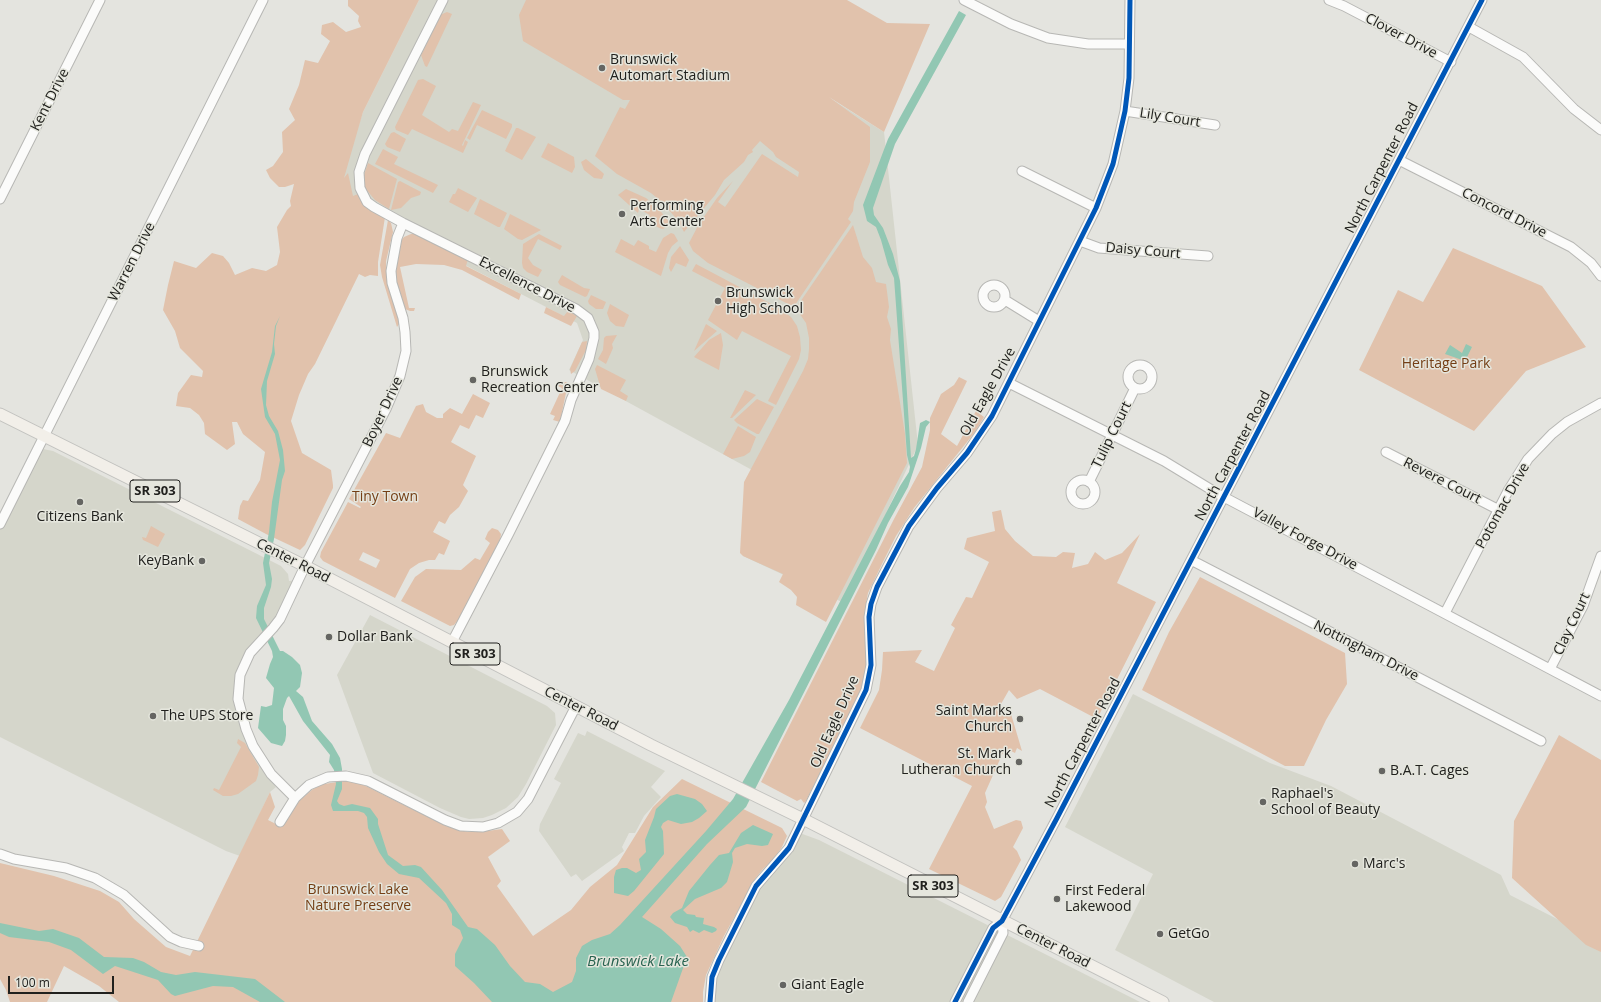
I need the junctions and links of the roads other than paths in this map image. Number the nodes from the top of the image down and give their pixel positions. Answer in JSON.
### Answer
{"nodes":[{"id":1,"x":100,"y":0,"type":"edge"},
{"id":2,"x":263,"y":0,"type":"edge"},
{"id":3,"x":443,"y":0,"type":"edge"},
{"id":4,"x":964,"y":0,"type":"edge"},
{"id":5,"x":1130,"y":0,"type":"edge"},
{"id":6,"x":1329,"y":0,"type":"edge"},
{"id":7,"x":1482,"y":0,"type":"edge"},
{"id":8,"x":1469,"y":27,"type":"junction"},
{"id":9,"x":1129,"y":44,"type":"junction"},
{"id":10,"x":1450,"y":62,"type":"junction"},
{"id":11,"x":1125,"y":111,"type":"junction"},
{"id":12,"x":1215,"y":125,"type":"dead end"},
{"id":13,"x":1601,"y":130,"type":"edge"},
{"id":14,"x":1399,"y":160,"type":"junction"},
{"id":15,"x":1022,"y":171,"type":"dead end"},
{"id":16,"x":0,"y":199,"type":"edge"},
{"id":17,"x":1096,"y":208,"type":"junction"},
{"id":18,"x":403,"y":223,"type":"junction"},
{"id":19,"x":1080,"y":241,"type":"junction"},
{"id":20,"x":1208,"y":256,"type":"dead end"},
{"id":21,"x":1601,"y":276,"type":"edge"},
{"id":22,"x":1005,"y":300,"type":"dead end"},
{"id":23,"x":1040,"y":322,"type":"junction"},
{"id":24,"x":1009,"y":384,"type":"junction"},
{"id":25,"x":1135,"y":388,"type":"dead end"},
{"id":26,"x":1601,"y":403,"type":"edge"},
{"id":27,"x":0,"y":414,"type":"edge"},
{"id":28,"x":1112,"y":435,"type":"junction"},
{"id":29,"x":44,"y":436,"type":"junction"},
{"id":30,"x":1386,"y":452,"type":"dead end"},
{"id":31,"x":1089,"y":482,"type":"dead end"},
{"id":32,"x":1225,"y":497,"type":"junction"},
{"id":33,"x":1499,"y":510,"type":"junction"},
{"id":34,"x":0,"y":524,"type":"edge"},
{"id":35,"x":1601,"y":556,"type":"edge"},
{"id":36,"x":1191,"y":560,"type":"junction"},
{"id":37,"x":305,"y":566,"type":"junction"},
{"id":38,"x":1445,"y":613,"type":"junction"},
{"id":39,"x":452,"y":642,"type":"junction"},
{"id":40,"x":1550,"y":669,"type":"junction"},
{"id":41,"x":1601,"y":696,"type":"edge"},
{"id":42,"x":576,"y":706,"type":"junction"},
{"id":43,"x":1541,"y":741,"type":"dead end"},
{"id":44,"x":295,"y":798,"type":"junction"},
{"id":45,"x":803,"y":819,"type":"junction"},
{"id":46,"x":280,"y":822,"type":"dead end"},
{"id":47,"x":0,"y":854,"type":"edge"},
{"id":48,"x":1002,"y":921,"type":"junction"},
{"id":49,"x":199,"y":946,"type":"dead end"},
{"id":50,"x":710,"y":1002,"type":"edge"},
{"id":51,"x":955,"y":1002,"type":"edge"},
{"id":52,"x":968,"y":1002,"type":"edge"},
{"id":53,"x":1163,"y":1002,"type":"edge"}],
"edges":[{"from":1,"to":16,"type":"street","name":"Kent Drive"},
{"from":2,"to":29,"type":"street","name":"Warren Drive"},
{"from":3,"to":18,"type":"street","name":"Excellence Drive"},
{"from":4,"to":9,"type":"street"},
{"from":5,"to":9,"type":"street","name":"Old Eagle Drive"},
{"from":6,"to":10,"type":"street","name":"Clover Drive"},
{"from":7,"to":8,"type":"street","name":"North Carpenter Road"},
{"from":8,"to":10,"type":"street","name":"North Carpenter Road"},
{"from":8,"to":13,"type":"street"},
{"from":9,"to":11,"type":"street","name":"Old Eagle Drive"},
{"from":10,"to":14,"type":"street","name":"North Carpenter Road"},
{"from":11,"to":12,"type":"street","name":"Lily Court"},
{"from":11,"to":17,"type":"street","name":"Old Eagle Drive"},
{"from":14,"to":21,"type":"street","name":"Concord Drive"},
{"from":14,"to":32,"type":"street","name":"North Carpenter Road"},
{"from":15,"to":17,"type":"street"},
{"from":17,"to":19,"type":"street","name":"Old Eagle Drive"},
{"from":18,"to":37,"type":"street","name":"Boyer Drive"},
{"from":18,"to":39,"type":"street","name":"Excellence Drive"},
{"from":19,"to":20,"type":"street","name":"Daisy Court"},
{"from":19,"to":23,"type":"street","name":"Old Eagle Drive"},
{"from":22,"to":23,"type":"street"},
{"from":23,"to":24,"type":"street","name":"Old Eagle Drive"},
{"from":24,"to":28,"type":"street","name":"Valley Forge Drive"},
{"from":24,"to":45,"type":"street","name":"Old Eagle Drive"},
{"from":25,"to":28,"type":"street","name":"Tulip Court"},
{"from":26,"to":33,"type":"street","name":"Potomac Drive"},
{"from":27,"to":29,"type":"main road","name":"Center Road","number":"SR 303"},
{"from":28,"to":31,"type":"street","name":"Tulip Court"},
{"from":28,"to":32,"type":"street","name":"Valley Forge Drive"},
{"from":29,"to":34,"type":"street","name":"Warren Drive"},
{"from":29,"to":37,"type":"main road","name":"Center Road","number":"SR 303"},
{"from":30,"to":33,"type":"street","name":"Revere Court"},
{"from":32,"to":36,"type":"street","name":"North Carpenter Road"},
{"from":32,"to":38,"type":"street","name":"Valley Forge Drive"},
{"from":33,"to":38,"type":"street","name":"Potomac Drive"},
{"from":35,"to":40,"type":"street","name":"Clay Court"},
{"from":36,"to":43,"type":"street","name":"Nottingham Drive"},
{"from":36,"to":48,"type":"street","name":"North Carpenter Road"},
{"from":37,"to":39,"type":"main road","name":"Center Road","number":"SR 303"},
{"from":37,"to":44,"type":"street","name":"Boyer Drive"},
{"from":38,"to":40,"type":"street","name":"Valley Forge Drive"},
{"from":39,"to":42,"type":"main road","name":"Center Road","number":"SR 303"},
{"from":40,"to":41,"type":"street","name":"Valley Forge Drive"},
{"from":42,"to":44,"type":"street"},
{"from":42,"to":45,"type":"main road","name":"Center Road","number":"SR 303"},
{"from":44,"to":46,"type":"street"},
{"from":45,"to":48,"type":"main road","name":"Center Road","number":"SR 303"},
{"from":45,"to":50,"type":"street","name":"Old Eagle Drive"},
{"from":47,"to":49,"type":"street"},
{"from":48,"to":51,"type":"street"},
{"from":48,"to":52,"type":"street"},
{"from":48,"to":53,"type":"main road","name":"Center Road","number":"SR 303"}]}
